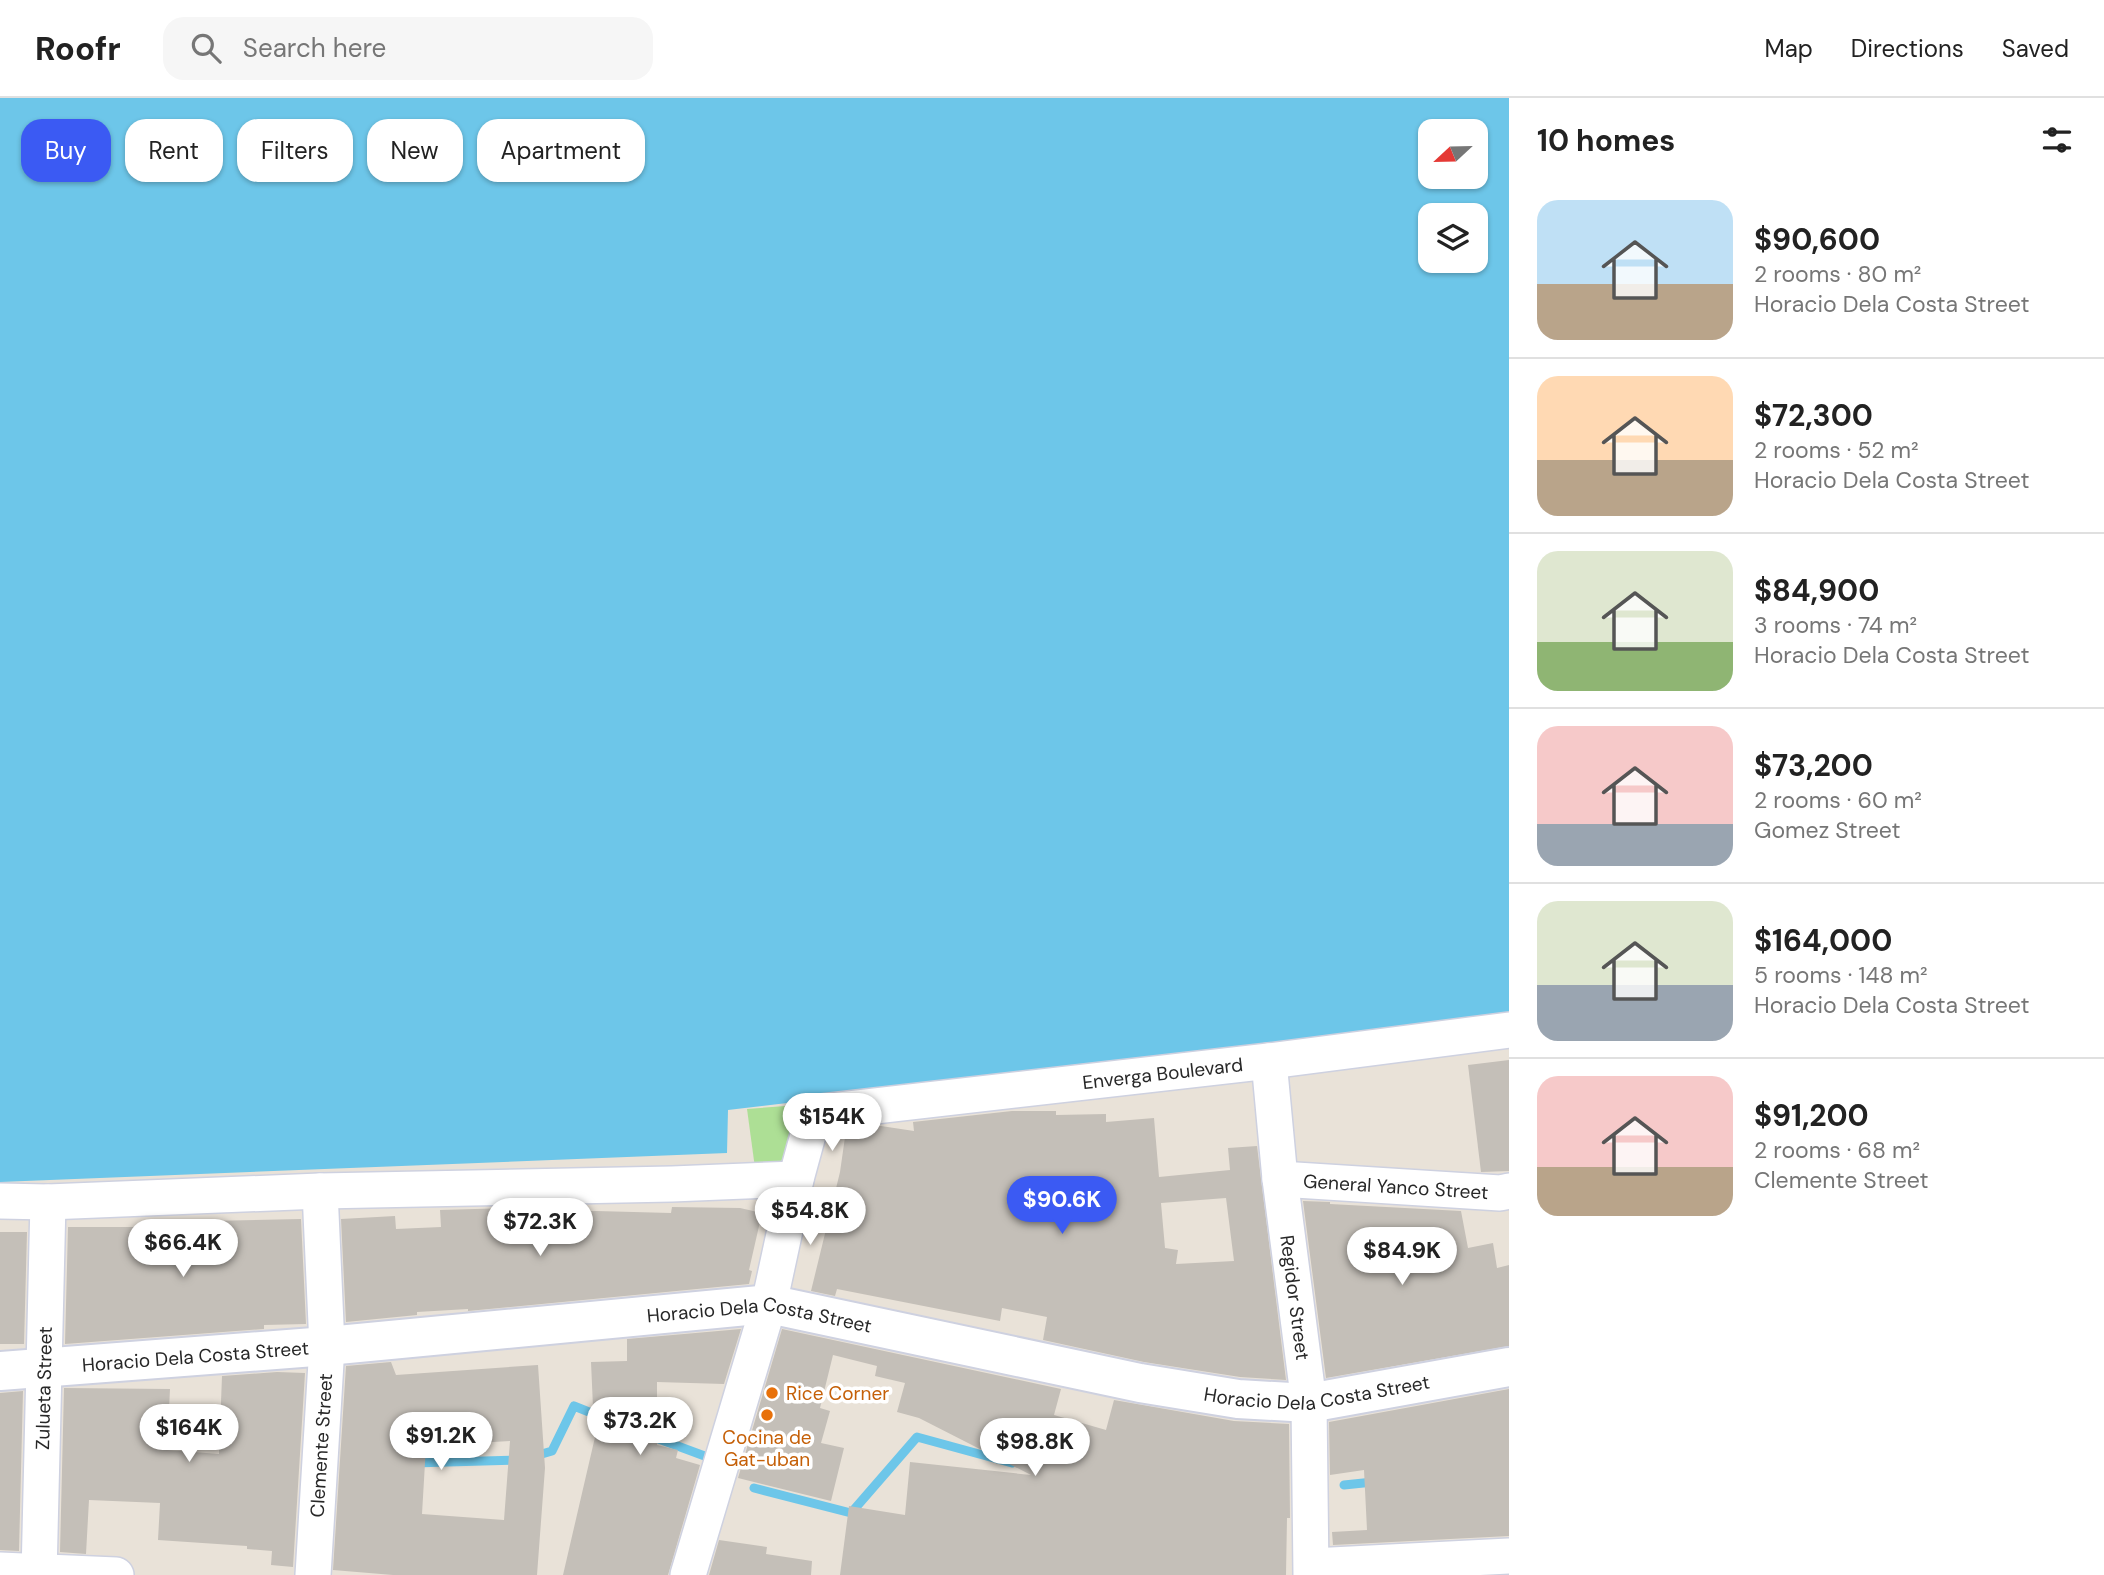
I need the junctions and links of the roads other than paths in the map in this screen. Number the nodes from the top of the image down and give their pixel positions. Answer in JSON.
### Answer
{"nodes":[{"id":1,"x":1509,"y":1030,"type":"edge"},
{"id":2,"x":1269,"y":1061,"type":"junction"},
{"id":3,"x":796,"y":1179,"type":"junction"},
{"id":4,"x":1280,"y":1179,"type":"junction"},
{"id":5,"x":320,"y":1191,"type":"junction"},
{"id":6,"x":1509,"y":1191,"type":"edge"},
{"id":7,"x":0,"y":1201,"type":"edge"},
{"id":8,"x":48,"y":1202,"type":"junction"},
{"id":9,"x":769,"y":1304,"type":"junction"},
{"id":10,"x":327,"y":1346,"type":"junction"},
{"id":11,"x":1509,"y":1367,"type":"edge"},
{"id":12,"x":46,"y":1369,"type":"junction"},
{"id":13,"x":0,"y":1371,"type":"edge"},
{"id":14,"x":1309,"y":1403,"type":"junction"},
{"id":15,"x":1509,"y":1556,"type":"edge"},
{"id":16,"x":0,"y":1570,"type":"edge"},
{"id":17,"x":1312,"y":1571,"type":"edge"},
{"id":18,"x":39,"y":1574,"type":"edge"},
{"id":19,"x":116,"y":1575,"type":"edge"},
{"id":20,"x":313,"y":1575,"type":"edge"},
{"id":21,"x":688,"y":1575,"type":"edge"}],
"edges":[{"from":1,"to":2,"type":"street","name":"Enverga Boulevard"},
{"from":2,"to":3,"type":"street","name":"Enverga Boulevard"},
{"from":2,"to":4,"type":"street","name":"Regidor Street"},
{"from":3,"to":5,"type":"street"},
{"from":3,"to":9,"type":"street"},
{"from":4,"to":6,"type":"street","name":"General Yanco Street"},
{"from":4,"to":14,"type":"street","name":"Regidor Street"},
{"from":5,"to":8,"type":"street"},
{"from":5,"to":10,"type":"street","name":"Clemente Street"},
{"from":7,"to":8,"type":"street"},
{"from":8,"to":12,"type":"street","name":"Zulueta Street"},
{"from":9,"to":10,"type":"street","name":"Horacio Dela Costa Street"},
{"from":9,"to":14,"type":"street","name":"Horacio Dela Costa Street"},
{"from":9,"to":21,"type":"street"},
{"from":10,"to":12,"type":"street","name":"Horacio Dela Costa Street"},
{"from":10,"to":20,"type":"street","name":"Clemente Street"},
{"from":11,"to":14,"type":"street","name":"Horacio Dela Costa Street"},
{"from":12,"to":13,"type":"street","name":"Horacio Dela Costa Street"},
{"from":12,"to":18,"type":"street","name":"Zulueta Street"},
{"from":14,"to":17,"type":"street","name":"Regidor Street"},
{"from":15,"to":17,"type":"street"},
{"from":16,"to":18,"type":"street"},
{"from":18,"to":19,"type":"street"}]}
